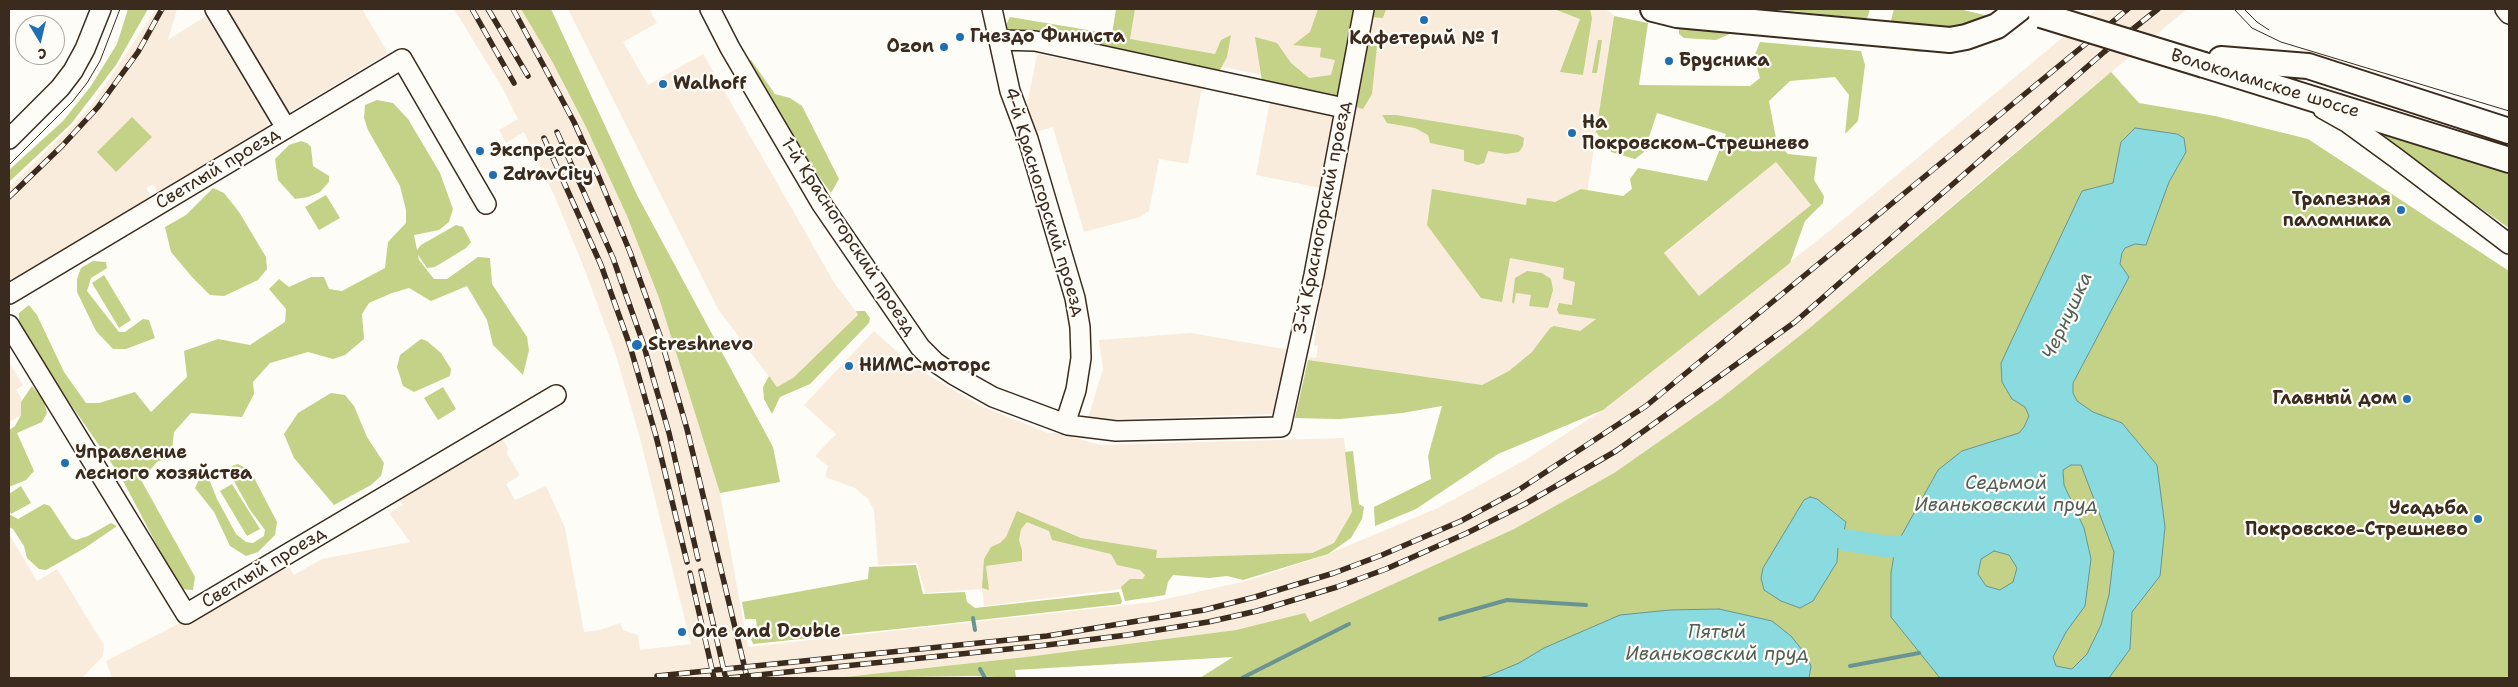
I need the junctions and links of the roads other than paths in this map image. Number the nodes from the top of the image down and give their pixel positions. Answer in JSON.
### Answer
{"nodes":[{"id":1,"x":101,"y":9,"type":"edge"},
{"id":2,"x":215,"y":9,"type":"edge"},
{"id":3,"x":710,"y":9,"type":"edge"},
{"id":4,"x":992,"y":9,"type":"edge"},
{"id":5,"x":1364,"y":9,"type":"edge"},
{"id":6,"x":1652,"y":9,"type":"edge"},
{"id":7,"x":2504,"y":9,"type":"edge"},
{"id":8,"x":2032,"y":10,"type":"edge"},
{"id":9,"x":2509,"y":14,"type":"edge"},
{"id":10,"x":1000,"y":40,"type":"junction"},
{"id":11,"x":2207,"y":62,"type":"junction"},
{"id":12,"x":2279,"y":87,"type":"junction"},
{"id":13,"x":1344,"y":108,"type":"junction"},
{"id":14,"x":286,"y":128,"type":"junction"},
{"id":15,"x":2509,"y":131,"type":"edge"},
{"id":16,"x":10,"y":137,"type":"edge"},
{"id":17,"x":2509,"y":160,"type":"edge"},
{"id":18,"x":486,"y":204,"type":"dead end"},
{"id":19,"x":2509,"y":244,"type":"edge"},
{"id":20,"x":9,"y":294,"type":"edge"},
{"id":21,"x":9,"y":325,"type":"edge"},
{"id":22,"x":556,"y":395,"type":"dead end"},
{"id":23,"x":1065,"y":424,"type":"junction"},
{"id":24,"x":1281,"y":427,"type":"joint"}],
"edges":[{"from":1,"to":16,"type":"street"},
{"from":2,"to":14,"type":"street"},
{"from":3,"to":23,"type":"street","name":"1-й Красногорский проезд"},
{"from":4,"to":10,"type":"street","name":"4-й Красногорский проезд"},
{"from":5,"to":13,"type":"street","name":"3-й Красногорский проезд"},
{"from":6,"to":8,"type":"main road"},
{"from":7,"to":9,"type":"street"},
{"from":8,"to":11,"type":"main road","name":"Волоколамское шоссе"},
{"from":10,"to":13,"type":"street"},
{"from":10,"to":23,"type":"street","name":"4-й Красногорский проезд"},
{"from":11,"to":12,"type":"main road","name":"Волоколамское шоссе"},
{"from":11,"to":15,"type":"main road","name":"Волоколамское шоссе"},
{"from":12,"to":17,"type":"main road","name":"Волоколамское шоссе"},
{"from":12,"to":19,"type":"street"},
{"from":13,"to":24,"type":"street","name":"3-й Красногорский проезд"},
{"from":14,"to":18,"type":"street","name":"Светлый проезд"},
{"from":14,"to":20,"type":"street","name":"Светлый проезд"},
{"from":21,"to":22,"type":"street","name":"Светлый проезд"},
{"from":23,"to":24,"type":"street","name":"1-й Красногорский проезд"}]}
